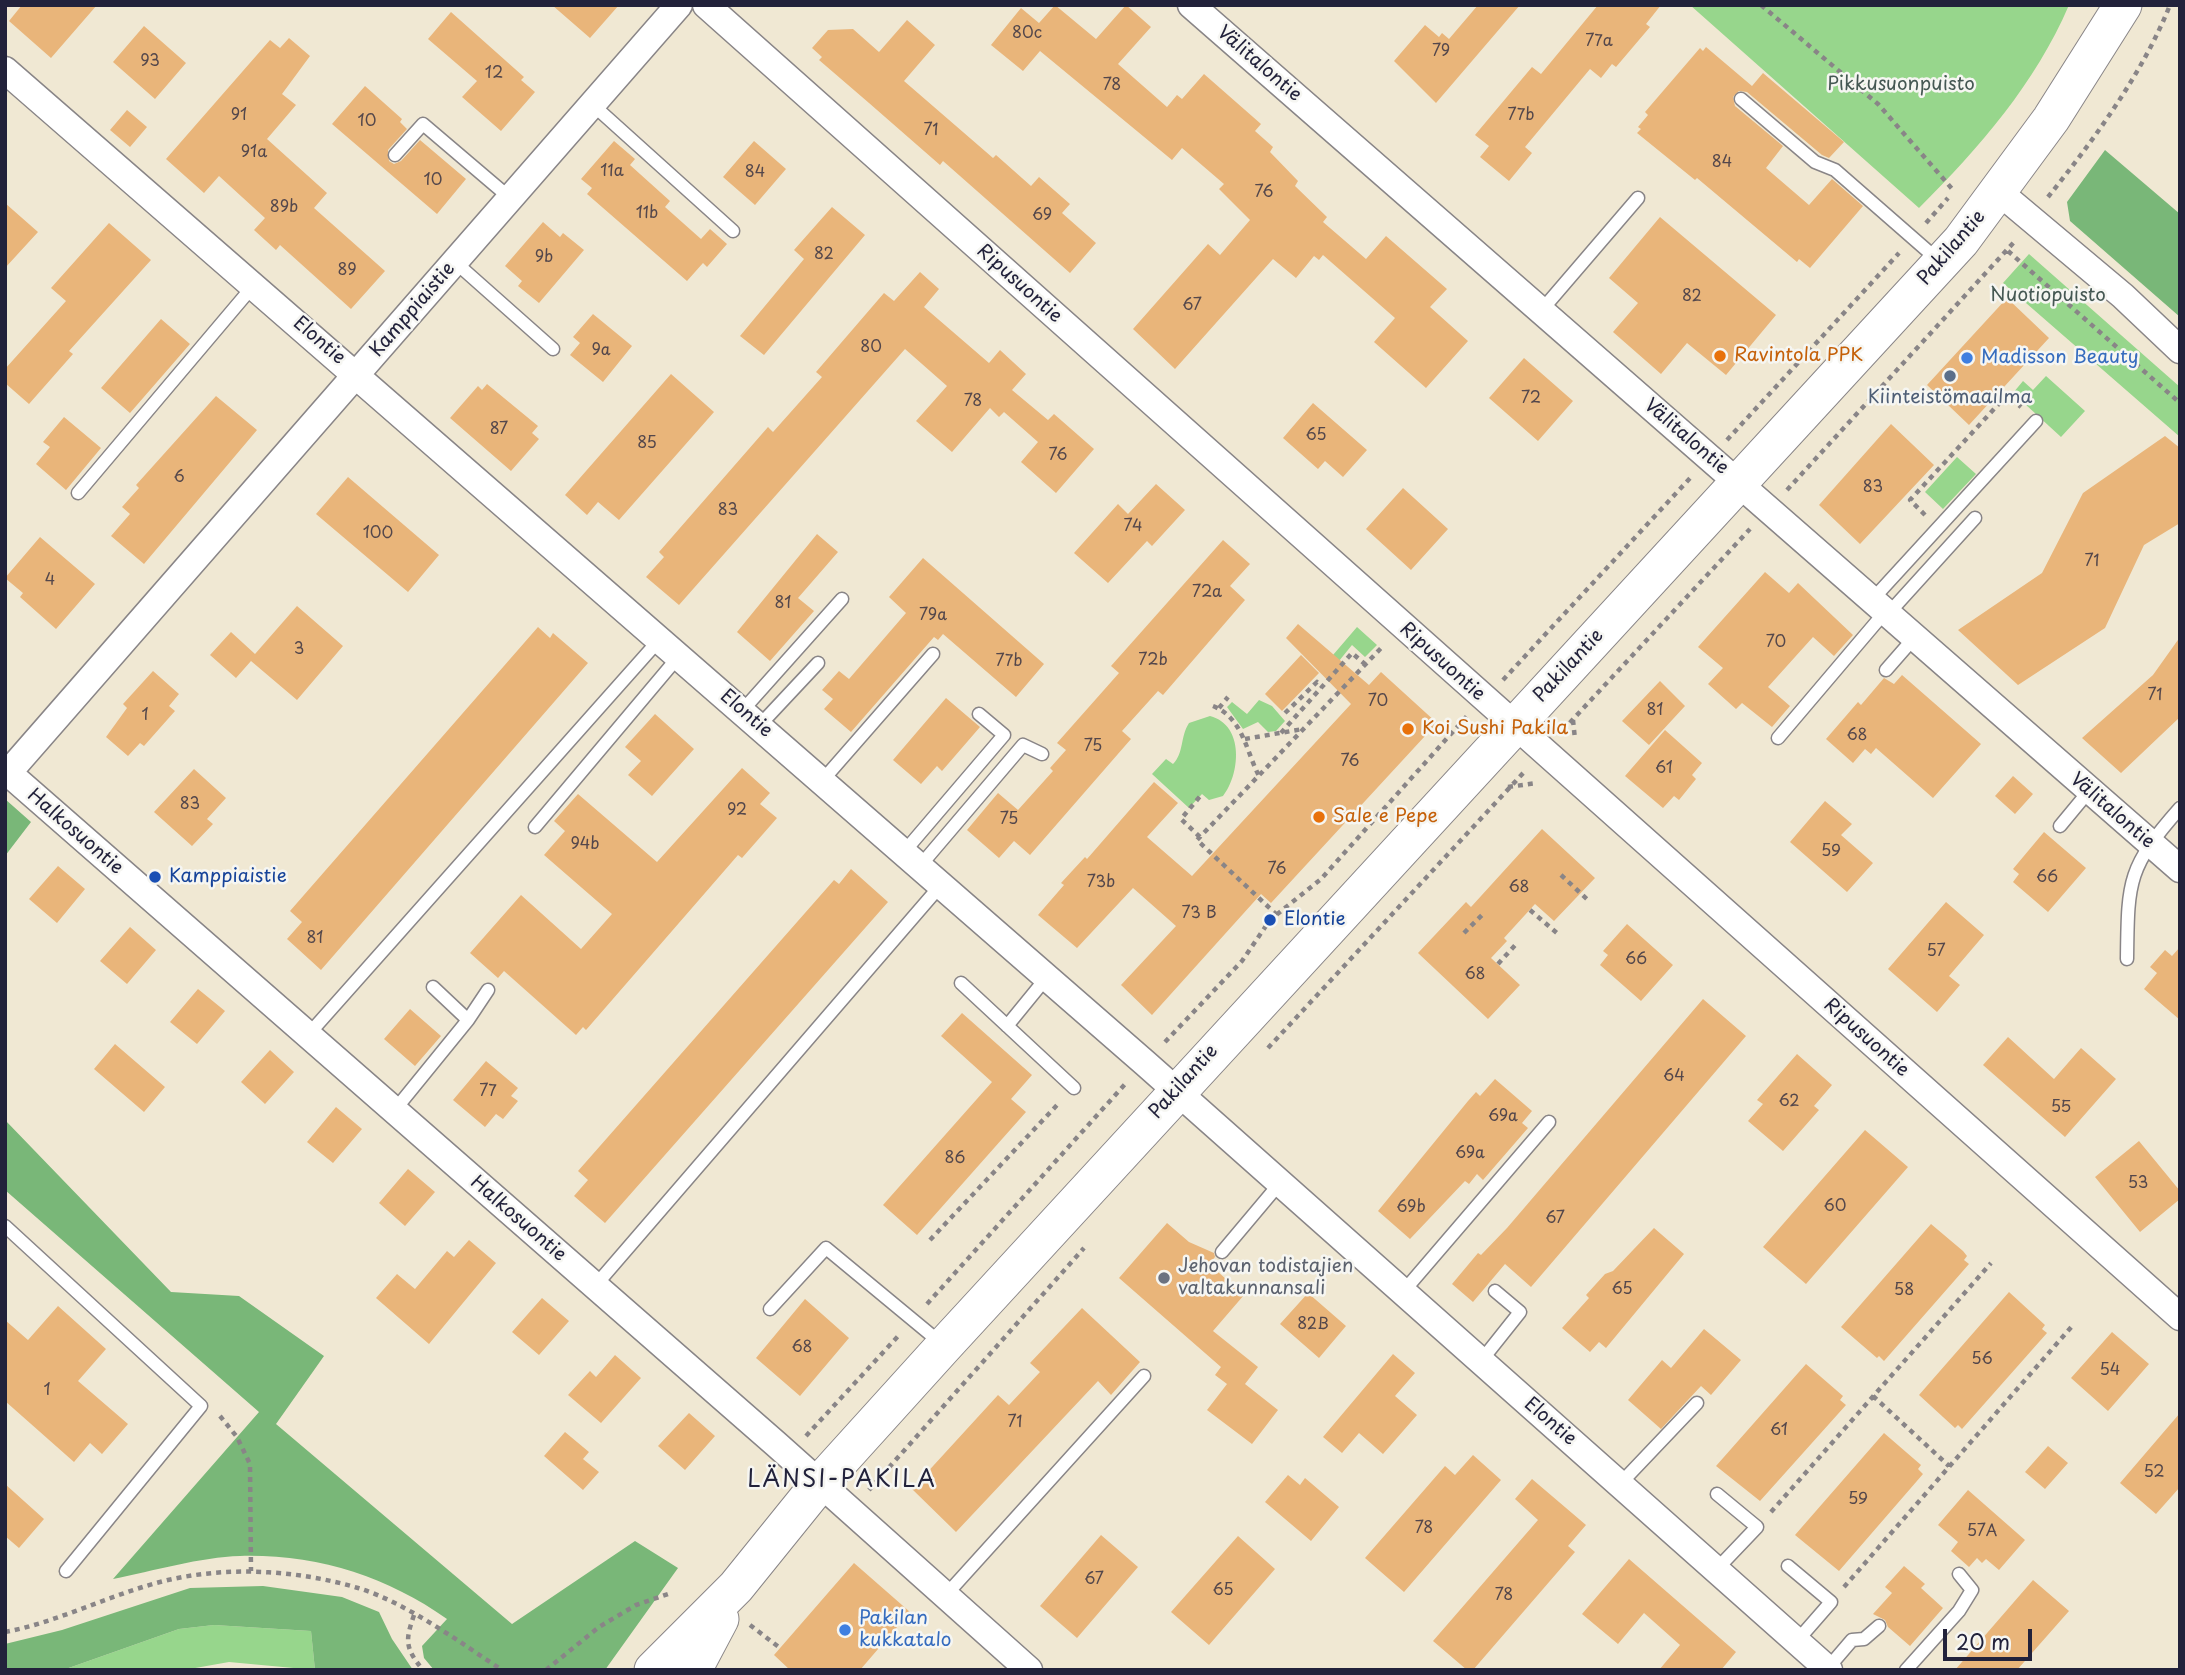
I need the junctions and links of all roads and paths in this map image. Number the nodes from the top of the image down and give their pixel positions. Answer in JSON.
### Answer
{"nodes":[{"id":1,"x":679,"y":5,"type":"edge"},
{"id":2,"x":706,"y":5,"type":"edge"},
{"id":3,"x":1191,"y":5,"type":"edge"},
{"id":4,"x":1761,"y":5,"type":"edge"},
{"id":5,"x":2123,"y":5,"type":"edge"},
{"id":6,"x":2170,"y":5,"type":"edge"},
{"id":7,"x":5,"y":70,"type":"edge"},
{"id":8,"x":1741,"y":99,"type":"dead end"},
{"id":9,"x":592,"y":104,"type":"junction"},
{"id":10,"x":395,"y":155,"type":"dead end"},
{"id":11,"x":2000,"y":192,"type":"junction"},
{"id":12,"x":510,"y":198,"type":"junction"},
{"id":13,"x":1638,"y":198,"type":"dead end"},
{"id":14,"x":2031,"y":219,"type":"junction"},
{"id":15,"x":733,"y":230,"type":"dead end"},
{"id":16,"x":1913,"y":238,"type":"junction"},
{"id":17,"x":2008,"y":251,"type":"junction"},
{"id":18,"x":455,"y":262,"type":"junction"},
{"id":19,"x":1940,"y":263,"type":"junction"},
{"id":20,"x":254,"y":285,"type":"junction"},
{"id":21,"x":1541,"y":311,"type":"junction"},
{"id":22,"x":553,"y":349,"type":"dead end"},
{"id":23,"x":2180,"y":350,"type":"edge"},
{"id":24,"x":357,"y":374,"type":"junction"},
{"id":25,"x":2180,"y":403,"type":"edge"},
{"id":26,"x":2036,"y":421,"type":"joint"},
{"id":27,"x":1709,"y":458,"type":"junction"},
{"id":28,"x":1739,"y":484,"type":"junction"},
{"id":29,"x":78,"y":493,"type":"dead end"},
{"id":30,"x":1769,"y":511,"type":"junction"},
{"id":31,"x":1975,"y":518,"type":"dead end"},
{"id":32,"x":1939,"y":527,"type":"junction"},
{"id":33,"x":842,"y":599,"type":"dead end"},
{"id":34,"x":1881,"y":609,"type":"junction"},
{"id":35,"x":1914,"y":638,"type":"junction"},
{"id":36,"x":1387,"y":642,"type":"dead end"},
{"id":37,"x":670,"y":647,"type":"junction"},
{"id":38,"x":933,"y":654,"type":"dead end"},
{"id":39,"x":818,"y":663,"type":"dead end"},
{"id":40,"x":1366,"y":665,"type":"junction"},
{"id":41,"x":1886,"y":670,"type":"dead end"},
{"id":42,"x":1322,"y":687,"type":"junction"},
{"id":43,"x":1228,"y":697,"type":"dead end"},
{"id":44,"x":1484,"y":698,"type":"junction"},
{"id":45,"x":1285,"y":713,"type":"dead end"},
{"id":46,"x":979,"y":714,"type":"dead end"},
{"id":47,"x":750,"y":718,"type":"junction"},
{"id":48,"x":1514,"y":725,"type":"junction"},
{"id":49,"x":1304,"y":729,"type":"junction"},
{"id":50,"x":1281,"y":733,"type":"junction"},
{"id":51,"x":1778,"y":738,"type":"dead end"},
{"id":52,"x":1245,"y":739,"type":"junction"},
{"id":53,"x":1544,"y":751,"type":"junction"},
{"id":54,"x":1042,"y":754,"type":"dead end"},
{"id":55,"x":7,"y":772,"type":"edge"},
{"id":56,"x":1259,"y":776,"type":"junction"},
{"id":57,"x":822,"y":781,"type":"junction"},
{"id":58,"x":2089,"y":791,"type":"junction"},
{"id":59,"x":1202,"y":794,"type":"dead end"},
{"id":60,"x":2180,"y":808,"type":"edge"},
{"id":61,"x":2060,"y":826,"type":"dead end"},
{"id":62,"x":535,"y":827,"type":"dead end"},
{"id":63,"x":1200,"y":837,"type":"junction"},
{"id":64,"x":2149,"y":843,"type":"junction"},
{"id":65,"x":912,"y":859,"type":"junction"},
{"id":66,"x":2180,"y":869,"type":"edge"},
{"id":67,"x":1561,"y":876,"type":"dead end"},
{"id":68,"x":941,"y":884,"type":"junction"},
{"id":69,"x":1590,"y":901,"type":"dead end"},
{"id":70,"x":1530,"y":910,"type":"dead end"},
{"id":71,"x":1485,"y":912,"type":"dead end"},
{"id":72,"x":1277,"y":915,"type":"junction"},
{"id":73,"x":1464,"y":933,"type":"dead end"},
{"id":74,"x":1558,"y":934,"type":"dead end"},
{"id":75,"x":1518,"y":943,"type":"dead end"},
{"id":76,"x":2127,"y":959,"type":"dead end"},
{"id":77,"x":1498,"y":964,"type":"dead end"},
{"id":78,"x":1047,"y":978,"type":"junction"},
{"id":79,"x":961,"y":983,"type":"dead end"},
{"id":80,"x":433,"y":987,"type":"dead end"},
{"id":81,"x":488,"y":990,"type":"dead end"},
{"id":82,"x":468,"y":1020,"type":"junction"},
{"id":83,"x":1007,"y":1026,"type":"junction"},
{"id":84,"x":308,"y":1035,"type":"junction"},
{"id":85,"x":1263,"y":1052,"type":"dead end"},
{"id":86,"x":1146,"y":1063,"type":"junction"},
{"id":87,"x":1074,"y":1088,"type":"joint"},
{"id":88,"x":1176,"y":1090,"type":"junction"},
{"id":89,"x":394,"y":1111,"type":"junction"},
{"id":90,"x":1549,"y":1122,"type":"dead end"},
{"id":91,"x":1280,"y":1183,"type":"junction"},
{"id":92,"x":5,"y":1226,"type":"edge"},
{"id":93,"x":930,"y":1240,"type":"dead end"},
{"id":94,"x":1088,"y":1242,"type":"dead end"},
{"id":95,"x":1222,"y":1252,"type":"dead end"},
{"id":96,"x":1991,"y":1264,"type":"dead end"},
{"id":97,"x":596,"y":1286,"type":"junction"},
{"id":98,"x":1495,"y":1291,"type":"dead end"},
{"id":99,"x":1403,"y":1292,"type":"junction"},
{"id":100,"x":770,"y":1309,"type":"dead end"},
{"id":101,"x":2180,"y":1317,"type":"edge"},
{"id":102,"x":912,"y":1320,"type":"junction"},
{"id":103,"x":2074,"y":1324,"type":"dead end"},
{"id":104,"x":944,"y":1346,"type":"junction"},
{"id":105,"x":1481,"y":1361,"type":"junction"},
{"id":106,"x":1144,"y":1376,"type":"dead end"},
{"id":107,"x":1873,"y":1396,"type":"junction"},
{"id":108,"x":1697,"y":1403,"type":"dead end"},
{"id":109,"x":201,"y":1406,"type":"junction"},
{"id":110,"x":810,"y":1432,"type":"dead end"},
{"id":111,"x":1949,"y":1466,"type":"junction"},
{"id":112,"x":820,"y":1483,"type":"junction"},
{"id":113,"x":1620,"y":1484,"type":"junction"},
{"id":114,"x":873,"y":1485,"type":"dead end"},
{"id":115,"x":1717,"y":1494,"type":"dead end"},
{"id":116,"x":1758,"y":1527,"type":"junction"},
{"id":117,"x":1788,"y":1566,"type":"dead end"},
{"id":118,"x":1716,"y":1570,"type":"junction"},
{"id":119,"x":66,"y":1571,"type":"dead end"},
{"id":120,"x":251,"y":1571,"type":"junction"},
{"id":121,"x":1959,"y":1574,"type":"dead end"},
{"id":122,"x":736,"y":1587,"type":"junction"},
{"id":123,"x":668,"y":1594,"type":"dead end"},
{"id":124,"x":945,"y":1596,"type":"junction"},
{"id":125,"x":1831,"y":1602,"type":"junction"},
{"id":126,"x":414,"y":1615,"type":"junction"},
{"id":127,"x":747,"y":1623,"type":"dead end"},
{"id":128,"x":1880,"y":1626,"type":"dead end"},
{"id":129,"x":5,"y":1632,"type":"edge"},
{"id":130,"x":1797,"y":1641,"type":"junction"},
{"id":131,"x":780,"y":1648,"type":"dead end"},
{"id":132,"x":1015,"y":1665,"type":"edge"},
{"id":133,"x":1828,"y":1669,"type":"edge"},
{"id":134,"x":423,"y":1670,"type":"edge"},
{"id":135,"x":502,"y":1670,"type":"edge"},
{"id":136,"x":546,"y":1670,"type":"edge"},
{"id":137,"x":653,"y":1670,"type":"edge"},
{"id":138,"x":693,"y":1670,"type":"edge"},
{"id":139,"x":1906,"y":1670,"type":"edge"}],
"edges":[{"from":1,"to":9,"type":"street","name":"Kamppiaistie"},
{"from":2,"to":44,"type":"street","name":"Ripusuontie"},
{"from":3,"to":21,"type":"street","name":"Välitalontie"},
{"from":4,"to":16,"type":"path"},
{"from":5,"to":11,"type":"main road","name":"Pakilantie"},
{"from":6,"to":14,"type":"path"},
{"from":7,"to":20,"type":"street","name":"Elontie"},
{"from":8,"to":16,"type":"lane"},
{"from":9,"to":12,"type":"street","name":"Kamppiaistie"},
{"from":9,"to":15,"type":"lane"},
{"from":10,"to":12,"type":"lane"},
{"from":11,"to":14,"type":"street"},
{"from":11,"to":19,"type":"main road","name":"Pakilantie"},
{"from":12,"to":18,"type":"street","name":"Kamppiaistie"},
{"from":13,"to":21,"type":"lane"},
{"from":14,"to":17,"type":"path"},
{"from":14,"to":23,"type":"street"},
{"from":16,"to":19,"type":"lane"},
{"from":16,"to":27,"type":"path"},
{"from":17,"to":25,"type":"path"},
{"from":17,"to":30,"type":"path"},
{"from":18,"to":22,"type":"lane"},
{"from":18,"to":24,"type":"street","name":"Kamppiaistie"},
{"from":19,"to":28,"type":"main road","name":"Pakilantie"},
{"from":20,"to":24,"type":"street","name":"Elontie"},
{"from":20,"to":29,"type":"lane"},
{"from":21,"to":27,"type":"street","name":"Välitalontie"},
{"from":24,"to":37,"type":"street","name":"Elontie"},
{"from":24,"to":55,"type":"street","name":"Kamppiaistie"},
{"from":26,"to":32,"type":"lane"},
{"from":26,"to":32,"type":"path"},
{"from":27,"to":28,"type":"street","name":"Välitalontie"},
{"from":27,"to":44,"type":"path"},
{"from":28,"to":30,"type":"street","name":"Välitalontie"},
{"from":28,"to":48,"type":"main road","name":"Pakilantie"},
{"from":30,"to":34,"type":"street","name":"Välitalontie"},
{"from":30,"to":53,"type":"path"},
{"from":31,"to":34,"type":"lane"},
{"from":32,"to":34,"type":"lane"},
{"from":33,"to":47,"type":"lane"},
{"from":34,"to":35,"type":"street","name":"Välitalontie"},
{"from":34,"to":51,"type":"lane"},
{"from":35,"to":41,"type":"lane"},
{"from":35,"to":58,"type":"street","name":"Välitalontie"},
{"from":36,"to":40,"type":"path"},
{"from":37,"to":47,"type":"street","name":"Elontie"},
{"from":37,"to":62,"type":"lane"},
{"from":37,"to":84,"type":"lane"},
{"from":38,"to":57,"type":"lane"},
{"from":39,"to":47,"type":"lane"},
{"from":40,"to":42,"type":"path"},
{"from":40,"to":49,"type":"path"},
{"from":42,"to":45,"type":"path"},
{"from":42,"to":50,"type":"path"},
{"from":43,"to":52,"type":"path"},
{"from":44,"to":48,"type":"street","name":"Ripusuontie"},
{"from":44,"to":72,"type":"path"},
{"from":46,"to":65,"type":"lane"},
{"from":47,"to":57,"type":"street","name":"Elontie"},
{"from":48,"to":53,"type":"street","name":"Ripusuontie"},
{"from":48,"to":88,"type":"main road","name":"Pakilantie"},
{"from":49,"to":50,"type":"path"},
{"from":49,"to":56,"type":"path"},
{"from":50,"to":52,"type":"path"},
{"from":52,"to":56,"type":"path"},
{"from":53,"to":85,"type":"path"},
{"from":53,"to":101,"type":"street","name":"Ripusuontie"},
{"from":54,"to":65,"type":"lane"},
{"from":55,"to":84,"type":"street","name":"Halkosuontie"},
{"from":56,"to":63,"type":"path"},
{"from":57,"to":65,"type":"street","name":"Elontie"},
{"from":58,"to":61,"type":"lane"},
{"from":58,"to":64,"type":"street","name":"Välitalontie"},
{"from":59,"to":63,"type":"path"},
{"from":60,"to":64,"type":"lane"},
{"from":63,"to":72,"type":"path"},
{"from":64,"to":66,"type":"street","name":"Välitalontie"},
{"from":64,"to":76,"type":"lane"},
{"from":65,"to":68,"type":"street","name":"Elontie"},
{"from":67,"to":69,"type":"path"},
{"from":68,"to":78,"type":"street","name":"Elontie"},
{"from":68,"to":97,"type":"lane"},
{"from":70,"to":74,"type":"path"},
{"from":71,"to":73,"type":"path"},
{"from":72,"to":86,"type":"path"},
{"from":75,"to":77,"type":"path"},
{"from":78,"to":83,"type":"lane"},
{"from":78,"to":86,"type":"street","name":"Elontie"},
{"from":79,"to":83,"type":"lane"},
{"from":80,"to":82,"type":"lane"},
{"from":81,"to":82,"type":"lane"},
{"from":82,"to":89,"type":"lane"},
{"from":83,"to":87,"type":"lane"},
{"from":84,"to":89,"type":"street","name":"Halkosuontie"},
{"from":86,"to":88,"type":"street","name":"Elontie"},
{"from":86,"to":102,"type":"path"},
{"from":87,"to":93,"type":"path"},
{"from":88,"to":91,"type":"street","name":"Elontie"},
{"from":88,"to":104,"type":"main road","name":"Pakilantie"},
{"from":89,"to":97,"type":"street","name":"Halkosuontie"},
{"from":90,"to":99,"type":"lane"},
{"from":91,"to":95,"type":"lane"},
{"from":91,"to":99,"type":"street","name":"Elontie"},
{"from":92,"to":109,"type":"lane"},
{"from":94,"to":114,"type":"path"},
{"from":96,"to":107,"type":"path"},
{"from":97,"to":112,"type":"street","name":"Halkosuontie"},
{"from":98,"to":105,"type":"lane"},
{"from":99,"to":105,"type":"street","name":"Elontie"},
{"from":100,"to":102,"type":"lane"},
{"from":102,"to":104,"type":"lane"},
{"from":102,"to":110,"type":"path"},
{"from":103,"to":111,"type":"path"},
{"from":104,"to":112,"type":"main road","name":"Pakilantie"},
{"from":105,"to":113,"type":"street","name":"Elontie"},
{"from":106,"to":124,"type":"lane"},
{"from":107,"to":111,"type":"path"},
{"from":107,"to":116,"type":"path"},
{"from":108,"to":113,"type":"lane"},
{"from":109,"to":119,"type":"lane"},
{"from":109,"to":120,"type":"path"},
{"from":111,"to":125,"type":"path"},
{"from":112,"to":122,"type":"main road","name":"Pakilantie"},
{"from":112,"to":124,"type":"street","name":"Halkosuontie"},
{"from":113,"to":118,"type":"street","name":"Elontie"},
{"from":115,"to":116,"type":"lane"},
{"from":116,"to":118,"type":"lane"},
{"from":117,"to":125,"type":"lane"},
{"from":118,"to":130,"type":"street","name":"Elontie"},
{"from":120,"to":126,"type":"path"},
{"from":120,"to":129,"type":"path"},
{"from":121,"to":139,"type":"lane"},
{"from":122,"to":137,"type":"main road","name":"Pakilantie"},
{"from":122,"to":138,"type":"main road","name":"Pakilantie"},
{"from":123,"to":136,"type":"path"},
{"from":124,"to":132,"type":"street","name":"Halkosuontie"},
{"from":125,"to":130,"type":"lane"},
{"from":126,"to":134,"type":"path"},
{"from":126,"to":135,"type":"path"},
{"from":127,"to":131,"type":"path"},
{"from":128,"to":133,"type":"lane"},
{"from":130,"to":133,"type":"street","name":"Elontie"}]}
